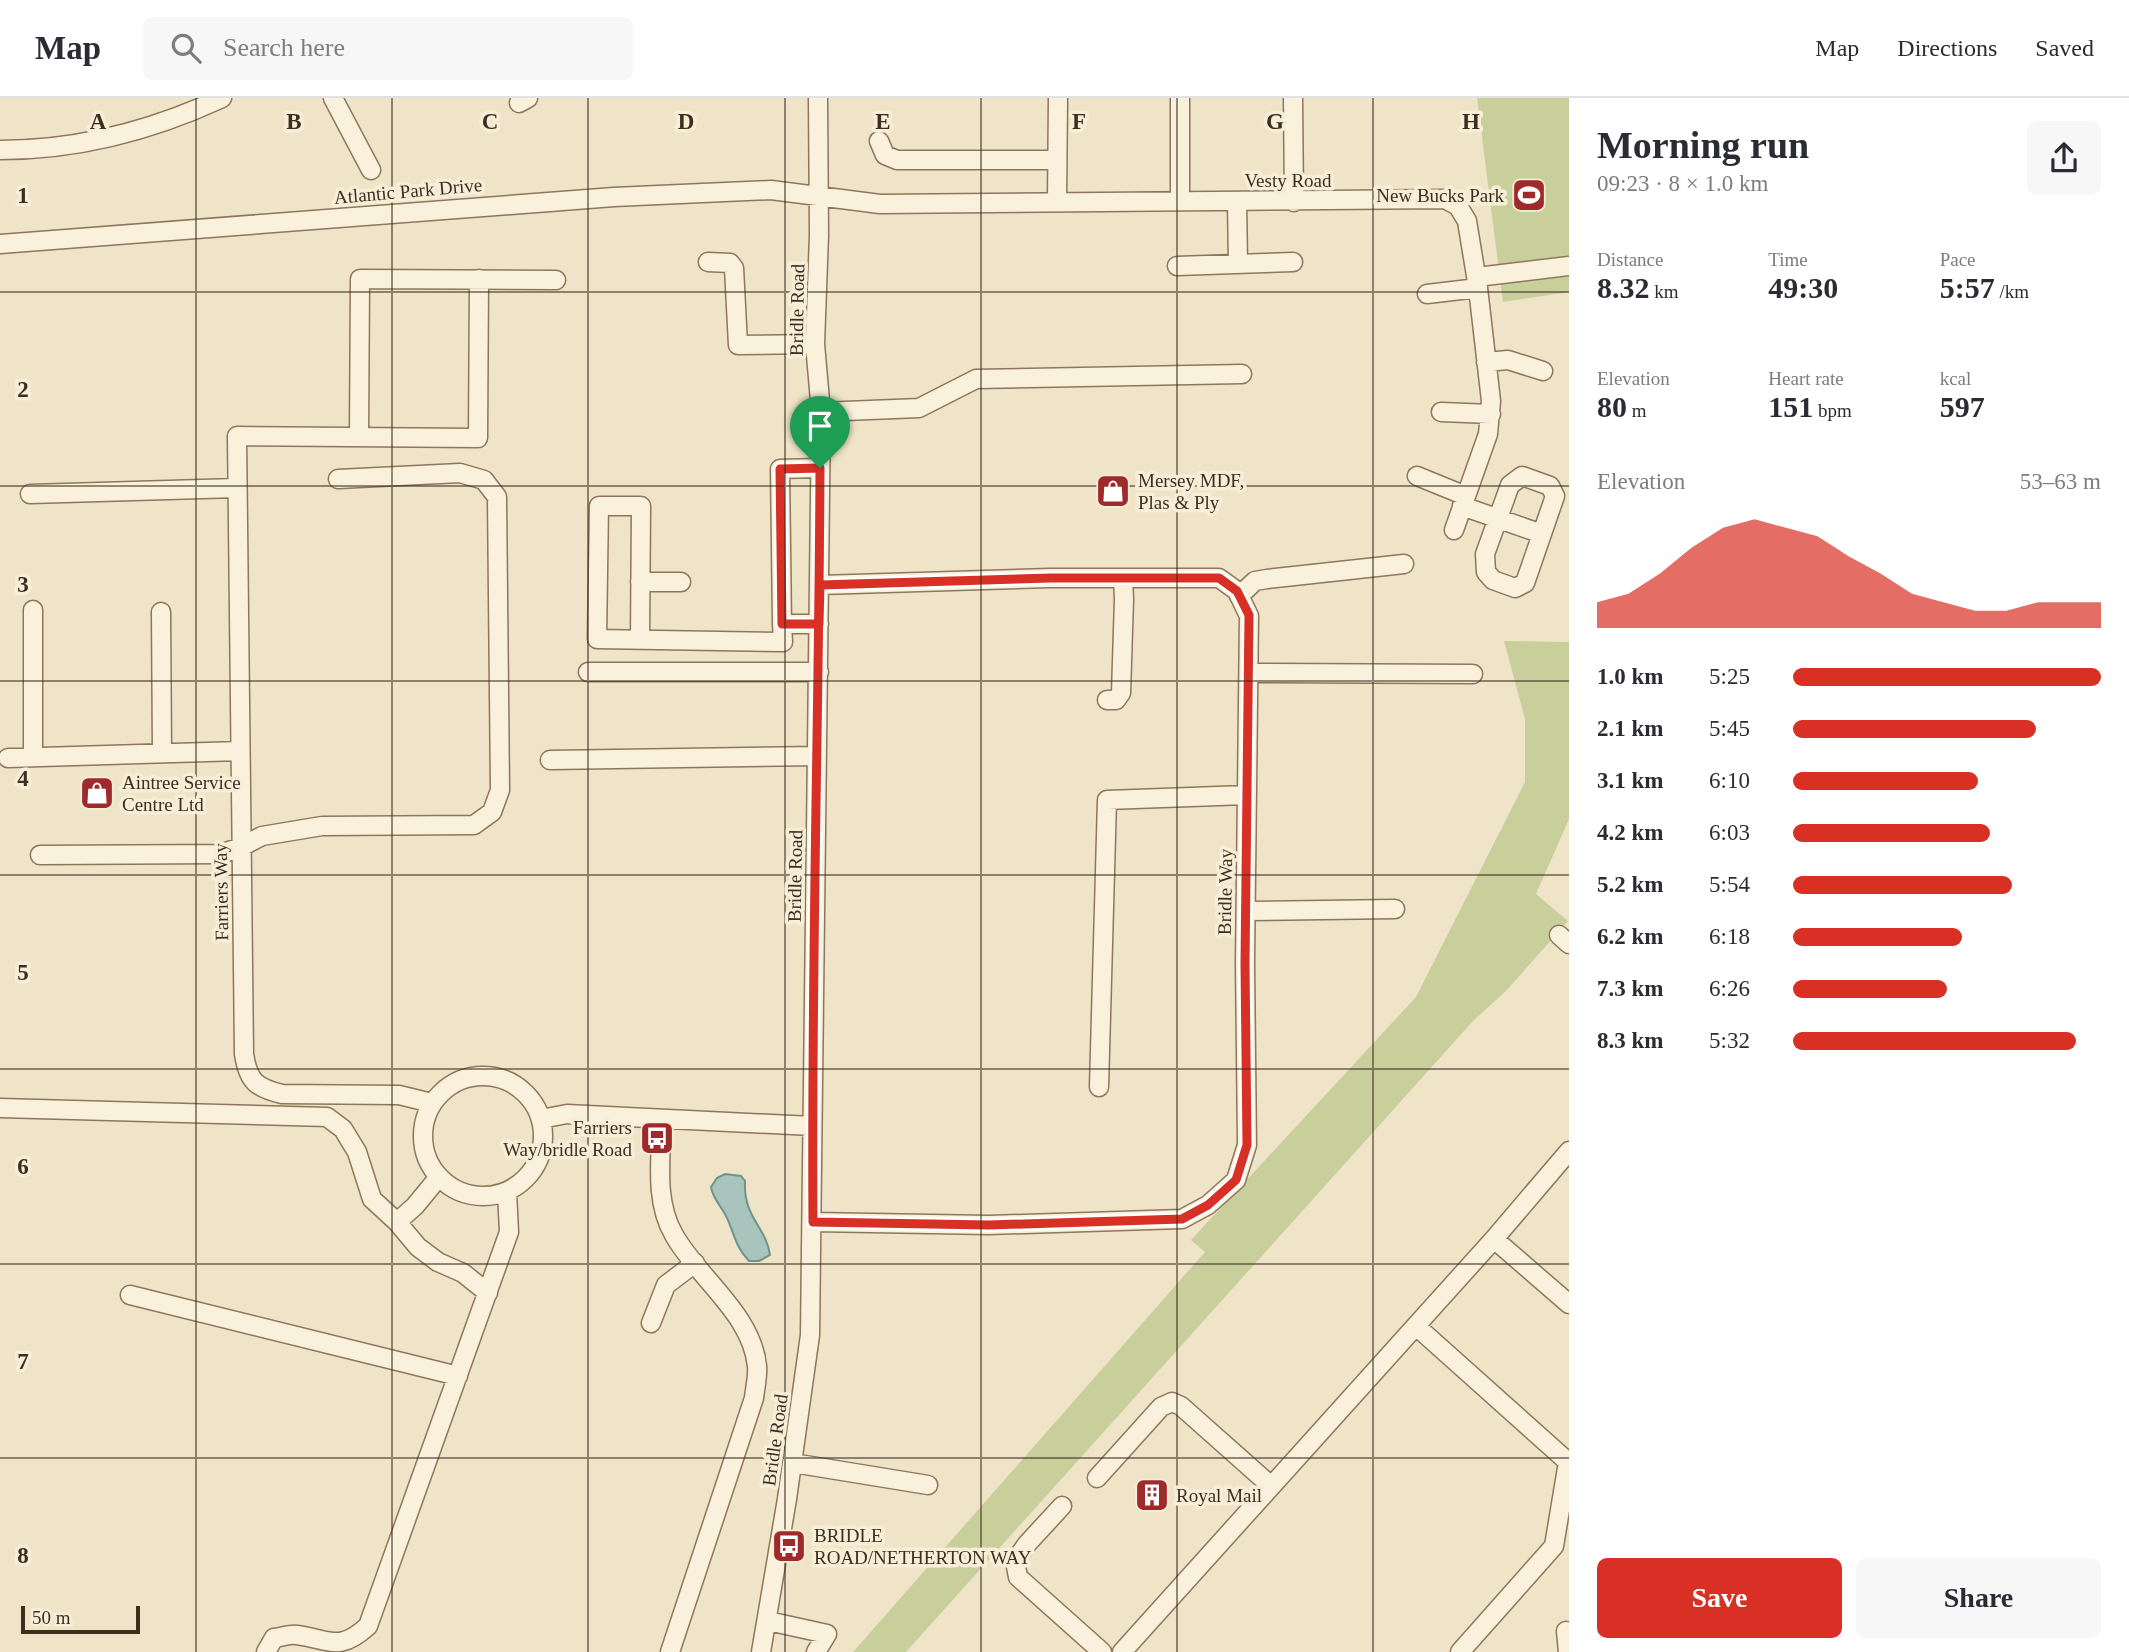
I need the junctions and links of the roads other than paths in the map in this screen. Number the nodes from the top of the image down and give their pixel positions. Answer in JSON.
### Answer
{"nodes":[{"id":1,"x":222,"y":98,"type":"edge"},
{"id":2,"x":333,"y":98,"type":"edge"},
{"id":3,"x":818,"y":98,"type":"edge"},
{"id":4,"x":1058,"y":98,"type":"edge"},
{"id":5,"x":1180,"y":98,"type":"edge"},
{"id":6,"x":1293,"y":98,"type":"edge"},
{"id":7,"x":878,"y":141,"type":"dead end"},
{"id":8,"x":0,"y":150,"type":"edge"},
{"id":9,"x":1057,"y":160,"type":"junction"},
{"id":10,"x":371,"y":170,"type":"dead end"},
{"id":11,"x":819,"y":196,"type":"junction"},
{"id":12,"x":1180,"y":201,"type":"junction"},
{"id":13,"x":1237,"y":201,"type":"junction"},
{"id":14,"x":1057,"y":202,"type":"junction"},
{"id":15,"x":1294,"y":202,"type":"junction"},
{"id":16,"x":0,"y":244,"type":"edge"},
{"id":17,"x":708,"y":262,"type":"dead end"},
{"id":18,"x":1293,"y":262,"type":"dead end"},
{"id":19,"x":1238,"y":264,"type":"junction"},
{"id":20,"x":1569,"y":265,"type":"edge"},
{"id":21,"x":1177,"y":266,"type":"dead end"},
{"id":22,"x":479,"y":279,"type":"junction"},
{"id":23,"x":556,"y":280,"type":"dead end"},
{"id":24,"x":1477,"y":282,"type":"junction"},
{"id":25,"x":1427,"y":294,"type":"dead end"},
{"id":26,"x":816,"y":344,"type":"junction"},
{"id":27,"x":1486,"y":362,"type":"junction"},
{"id":28,"x":1543,"y":371,"type":"dead end"},
{"id":29,"x":1242,"y":374,"type":"dead end"},
{"id":30,"x":821,"y":412,"type":"junction"},
{"id":31,"x":1441,"y":412,"type":"dead end"},
{"id":32,"x":1491,"y":414,"type":"junction"},
{"id":33,"x":359,"y":436,"type":"junction"},
{"id":34,"x":820,"y":468,"type":"junction"},
{"id":35,"x":1417,"y":476,"type":"dead end"},
{"id":36,"x":338,"y":478,"type":"dead end"},
{"id":37,"x":237,"y":482,"type":"junction"},
{"id":38,"x":30,"y":494,"type":"dead end"},
{"id":39,"x":1464,"y":501,"type":"junction"},
{"id":40,"x":1498,"y":520,"type":"junction"},
{"id":41,"x":1454,"y":530,"type":"dead end"},
{"id":42,"x":1542,"y":534,"type":"junction"},
{"id":43,"x":1404,"y":564,"type":"dead end"},
{"id":44,"x":1123,"y":580,"type":"junction"},
{"id":45,"x":640,"y":582,"type":"junction"},
{"id":46,"x":681,"y":582,"type":"dead end"},
{"id":47,"x":820,"y":585,"type":"junction"},
{"id":48,"x":1239,"y":596,"type":"junction"},
{"id":49,"x":33,"y":610,"type":"dead end"},
{"id":50,"x":162,"y":612,"type":"dead end"},
{"id":51,"x":782,"y":624,"type":"junction"},
{"id":52,"x":819,"y":624,"type":"junction"},
{"id":53,"x":640,"y":640,"type":"junction"},
{"id":54,"x":818,"y":672,"type":"junction"},
{"id":55,"x":588,"y":673,"type":"dead end"},
{"id":56,"x":1249,"y":673,"type":"junction"},
{"id":57,"x":1473,"y":674,"type":"dead end"},
{"id":58,"x":1107,"y":701,"type":"dead end"},
{"id":59,"x":240,"y":751,"type":"junction"},
{"id":60,"x":162,"y":753,"type":"junction"},
{"id":61,"x":817,"y":756,"type":"junction"},
{"id":62,"x":33,"y":757,"type":"junction"},
{"id":63,"x":8,"y":758,"type":"dead end"},
{"id":64,"x":550,"y":760,"type":"dead end"},
{"id":65,"x":1246,"y":795,"type":"junction"},
{"id":66,"x":241,"y":847,"type":"junction"},
{"id":67,"x":40,"y":855,"type":"dead end"},
{"id":68,"x":1395,"y":909,"type":"dead end"},
{"id":69,"x":1246,"y":911,"type":"junction"},
{"id":70,"x":1099,"y":1087,"type":"dead end"},
{"id":71,"x":432,"y":1103,"type":"junction"},
{"id":72,"x":0,"y":1108,"type":"edge"},
{"id":73,"x":541,"y":1119,"type":"junction"},
{"id":74,"x":662,"y":1119,"type":"junction"},
{"id":75,"x":812,"y":1126,"type":"junction"},
{"id":76,"x":1569,"y":1151,"type":"edge"},
{"id":77,"x":438,"y":1178,"type":"junction"},
{"id":78,"x":507,"y":1192,"type":"junction"},
{"id":79,"x":397,"y":1222,"type":"junction"},
{"id":80,"x":813,"y":1222,"type":"junction"},
{"id":81,"x":1494,"y":1239,"type":"junction"},
{"id":82,"x":695,"y":1263,"type":"junction"},
{"id":83,"x":488,"y":1293,"type":"junction"},
{"id":84,"x":130,"y":1295,"type":"dead end"},
{"id":85,"x":1569,"y":1304,"type":"edge"},
{"id":86,"x":651,"y":1323,"type":"dead end"},
{"id":87,"x":1416,"y":1326,"type":"junction"},
{"id":88,"x":458,"y":1376,"type":"junction"},
{"id":89,"x":793,"y":1463,"type":"junction"},
{"id":90,"x":1097,"y":1478,"type":"dead end"},
{"id":91,"x":928,"y":1485,"type":"dead end"},
{"id":92,"x":1271,"y":1486,"type":"junction"},
{"id":93,"x":1062,"y":1506,"type":"dead end"},
{"id":94,"x":768,"y":1621,"type":"junction"},
{"id":95,"x":1566,"y":1631,"type":"dead end"},
{"id":96,"x":1125,"y":1651,"type":"edge"},
{"id":97,"x":266,"y":1652,"type":"edge"},
{"id":98,"x":670,"y":1652,"type":"edge"},
{"id":99,"x":761,"y":1652,"type":"edge"},
{"id":100,"x":816,"y":1652,"type":"edge"},
{"id":101,"x":1102,"y":1652,"type":"edge"},
{"id":102,"x":1460,"y":1652,"type":"edge"},
{"id":103,"x":1568,"y":1652,"type":"edge"}],
"edges":[{"from":1,"to":8,"type":"street"},
{"from":2,"to":10,"type":"street"},
{"from":3,"to":11,"type":"street","name":"Bridle Road"},
{"from":4,"to":9,"type":"street"},
{"from":5,"to":12,"type":"street"},
{"from":6,"to":15,"type":"street"},
{"from":7,"to":9,"type":"street"},
{"from":9,"to":14,"type":"street"},
{"from":11,"to":14,"type":"street","name":"Vesty Road"},
{"from":11,"to":16,"type":"street","name":"Atlantic Park Drive"},
{"from":11,"to":26,"type":"street","name":"Bridle Road"},
{"from":12,"to":13,"type":"street","name":"Vesty Road"},
{"from":12,"to":14,"type":"street","name":"Vesty Road"},
{"from":13,"to":15,"type":"street","name":"Vesty Road"},
{"from":13,"to":19,"type":"street"},
{"from":15,"to":24,"type":"street","name":"Vesty Road"},
{"from":17,"to":26,"type":"street"},
{"from":18,"to":19,"type":"street"},
{"from":19,"to":21,"type":"street"},
{"from":20,"to":24,"type":"street"},
{"from":22,"to":23,"type":"street"},
{"from":22,"to":33,"type":"street"},
{"from":22,"to":33,"type":"street"},
{"from":24,"to":25,"type":"street"},
{"from":24,"to":27,"type":"street","name":"Vesty Road"},
{"from":26,"to":30,"type":"street","name":"Bridle Road"},
{"from":27,"to":28,"type":"street"},
{"from":27,"to":32,"type":"street","name":"Vesty Road"},
{"from":29,"to":30,"type":"street"},
{"from":30,"to":34,"type":"street","name":"Bridle Road"},
{"from":31,"to":32,"type":"street"},
{"from":32,"to":39,"type":"street","name":"Vesty Road"},
{"from":33,"to":37,"type":"street","name":"Farriers Way"},
{"from":34,"to":47,"type":"street","name":"Bridle Road"},
{"from":34,"to":51,"type":"street"},
{"from":35,"to":39,"type":"street"},
{"from":36,"to":66,"type":"street"},
{"from":37,"to":38,"type":"street"},
{"from":37,"to":59,"type":"street","name":"Farriers Way"},
{"from":39,"to":40,"type":"street"},
{"from":39,"to":41,"type":"street","name":"Vesty Road"},
{"from":40,"to":42,"type":"street"},
{"from":40,"to":42,"type":"street"},
{"from":40,"to":42,"type":"street"},
{"from":43,"to":48,"type":"street"},
{"from":44,"to":47,"type":"street"},
{"from":44,"to":48,"type":"street"},
{"from":44,"to":58,"type":"street"},
{"from":45,"to":46,"type":"street"},
{"from":45,"to":53,"type":"street"},
{"from":45,"to":53,"type":"street"},
{"from":47,"to":52,"type":"street","name":"Bridle Road"},
{"from":48,"to":56,"type":"street","name":"Bridle Way"},
{"from":49,"to":62,"type":"street"},
{"from":50,"to":60,"type":"street"},
{"from":51,"to":52,"type":"street"},
{"from":51,"to":53,"type":"street"},
{"from":52,"to":54,"type":"street","name":"Bridle Road"},
{"from":54,"to":55,"type":"street"},
{"from":54,"to":61,"type":"street","name":"Bridle Road"},
{"from":56,"to":57,"type":"street"},
{"from":56,"to":65,"type":"street","name":"Bridle Way"},
{"from":59,"to":60,"type":"street"},
{"from":59,"to":66,"type":"street","name":"Farriers Way"},
{"from":60,"to":62,"type":"street"},
{"from":61,"to":64,"type":"street"},
{"from":61,"to":75,"type":"street","name":"Bridle Road"},
{"from":62,"to":63,"type":"street"},
{"from":65,"to":69,"type":"street","name":"Bridle Way"},
{"from":65,"to":70,"type":"street"},
{"from":66,"to":67,"type":"street"},
{"from":66,"to":71,"type":"street","name":"Farriers Way"},
{"from":68,"to":69,"type":"street"},
{"from":69,"to":80,"type":"street","name":"Bridle Way"},
{"from":71,"to":73,"type":"street"},
{"from":71,"to":77,"type":"street"},
{"from":72,"to":79,"type":"street"},
{"from":73,"to":74,"type":"street"},
{"from":73,"to":78,"type":"street"},
{"from":74,"to":75,"type":"street"},
{"from":74,"to":82,"type":"street"},
{"from":75,"to":80,"type":"street","name":"Bridle Road"},
{"from":76,"to":81,"type":"street"},
{"from":77,"to":78,"type":"street"},
{"from":77,"to":79,"type":"street"},
{"from":78,"to":83,"type":"street"},
{"from":79,"to":83,"type":"street"},
{"from":80,"to":89,"type":"street","name":"Bridle Road"},
{"from":81,"to":85,"type":"street"},
{"from":81,"to":87,"type":"street"},
{"from":82,"to":86,"type":"street"},
{"from":82,"to":98,"type":"street"},
{"from":83,"to":88,"type":"street"},
{"from":84,"to":88,"type":"street"},
{"from":87,"to":92,"type":"street"},
{"from":87,"to":102,"type":"street"},
{"from":88,"to":97,"type":"street"},
{"from":89,"to":91,"type":"street"},
{"from":89,"to":94,"type":"street","name":"Bridle Road"},
{"from":90,"to":92,"type":"street"},
{"from":92,"to":96,"type":"street"},
{"from":93,"to":101,"type":"street"},
{"from":94,"to":99,"type":"street","name":"Bridle Road"},
{"from":94,"to":100,"type":"street"},
{"from":95,"to":103,"type":"street"}]}
